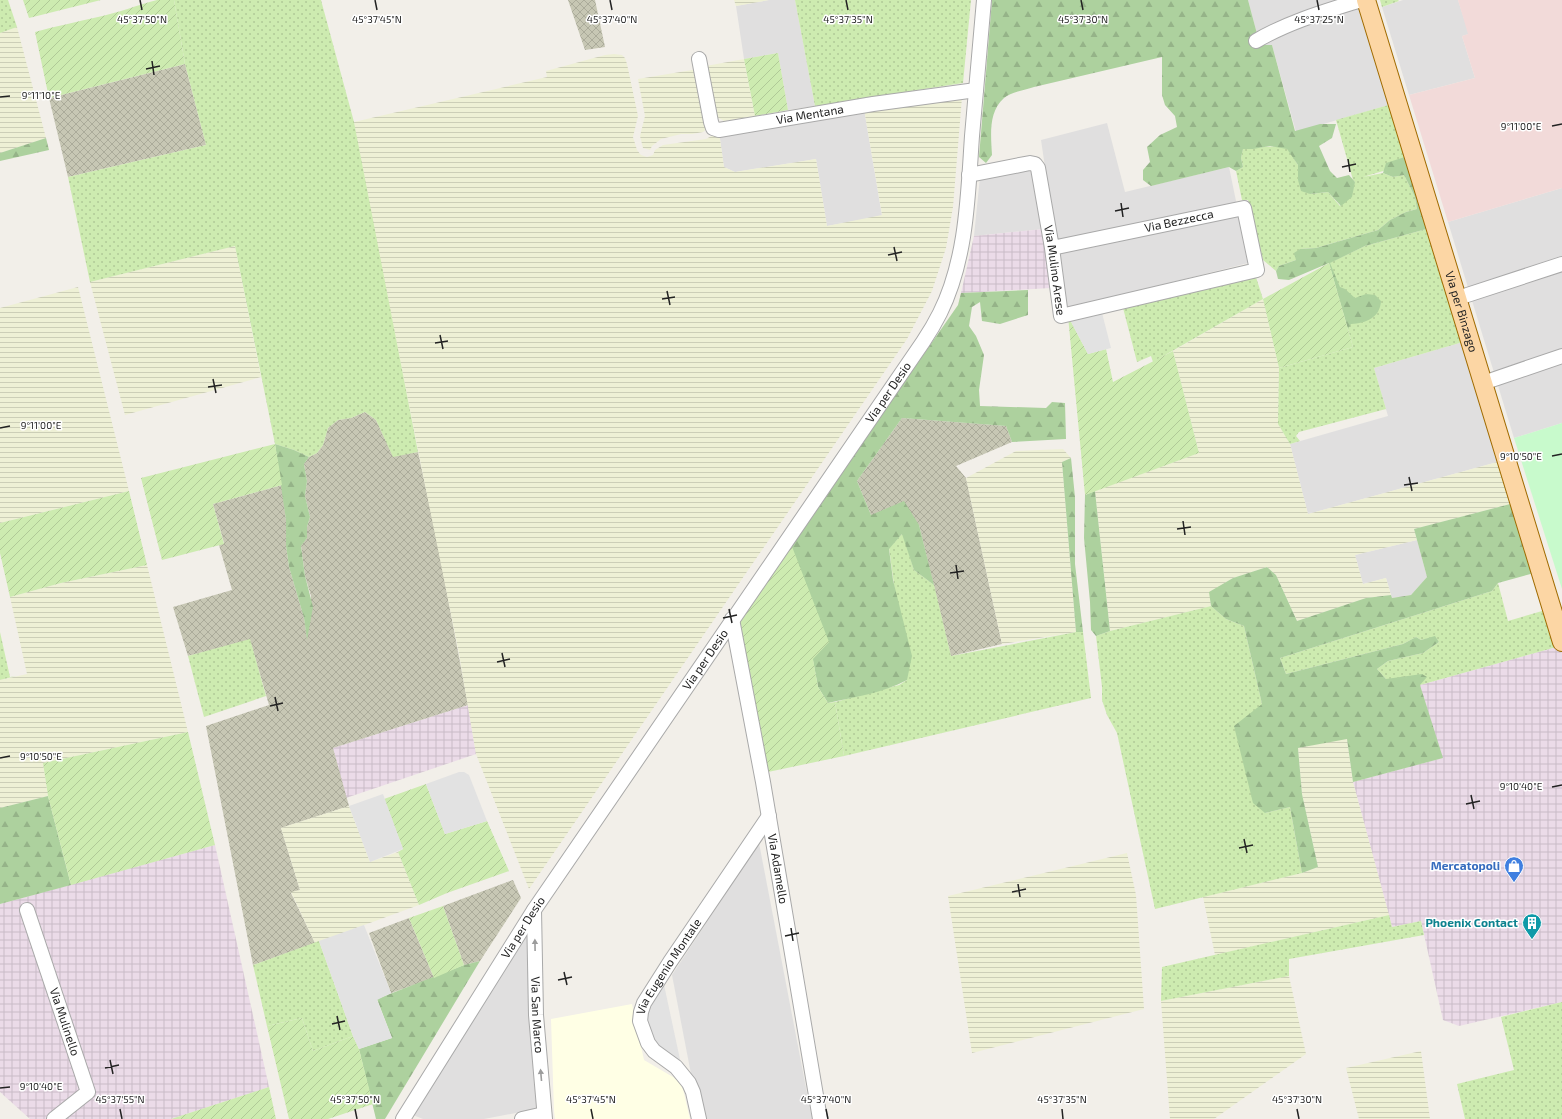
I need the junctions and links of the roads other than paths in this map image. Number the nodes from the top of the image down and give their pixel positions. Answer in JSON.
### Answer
{"nodes":[{"id":1,"x":984,"y":0,"type":"edge"},
{"id":2,"x":1361,"y":0,"type":"edge"},
{"id":3,"x":1366,"y":0,"type":"edge"},
{"id":4,"x":1256,"y":41,"type":"dead end"},
{"id":5,"x":699,"y":59,"type":"dead end"},
{"id":6,"x":976,"y":90,"type":"junction"},
{"id":7,"x":969,"y":175,"type":"junction"},
{"id":8,"x":1052,"y":248,"type":"junction"},
{"id":9,"x":1562,"y":264,"type":"edge"},
{"id":10,"x":1257,"y":270,"type":"joint"},
{"id":11,"x":1458,"y":298,"type":"junction"},
{"id":12,"x":1562,"y":356,"type":"edge"},
{"id":13,"x":1483,"y":383,"type":"junction"},
{"id":14,"x":732,"y":619,"type":"junction"},
{"id":15,"x":1562,"y":642,"type":"edge"},
{"id":16,"x":769,"y":816,"type":"junction"},
{"id":17,"x":27,"y":910,"type":"dead end"},
{"id":18,"x":534,"y":910,"type":"junction"},
{"id":19,"x":545,"y":1116,"type":"edge"},
{"id":20,"x":54,"y":1119,"type":"edge"},
{"id":21,"x":403,"y":1119,"type":"edge"},
{"id":22,"x":522,"y":1119,"type":"edge"},
{"id":23,"x":699,"y":1119,"type":"edge"},
{"id":24,"x":820,"y":1119,"type":"edge"}],
"edges":[{"from":1,"to":6,"type":"street","name":"Via per Desio"},
{"from":2,"to":4,"type":"street"},
{"from":3,"to":11,"type":"main road","name":"Via per Binzago"},
{"from":5,"to":6,"type":"street","name":"Via Mentana"},
{"from":6,"to":7,"type":"street","name":"Via per Desio"},
{"from":7,"to":8,"type":"street","name":"Via Mulino Arese"},
{"from":7,"to":14,"type":"street","name":"Via per Desio"},
{"from":8,"to":10,"type":"street","name":"Via Bezzecca"},
{"from":8,"to":10,"type":"street","name":"Via Mulino Arese"},
{"from":9,"to":11,"type":"street"},
{"from":11,"to":13,"type":"main road","name":"Via per Binzago"},
{"from":12,"to":13,"type":"street"},
{"from":13,"to":15,"type":"main road","name":"Via per Binzago"},
{"from":14,"to":16,"type":"street","name":"Via Adamello"},
{"from":14,"to":18,"type":"street","name":"Via per Desio"},
{"from":16,"to":23,"type":"street","name":"Via Eugenio Montale"},
{"from":16,"to":24,"type":"street","name":"Via Adamello"},
{"from":17,"to":20,"type":"street","name":"Via Mulinello"},
{"from":19,"to":18,"type":"street","name":"Via San Marco","one_way":true},
{"from":18,"to":21,"type":"street","name":"Via per Desio"},
{"from":19,"to":22,"type":"street"}]}
